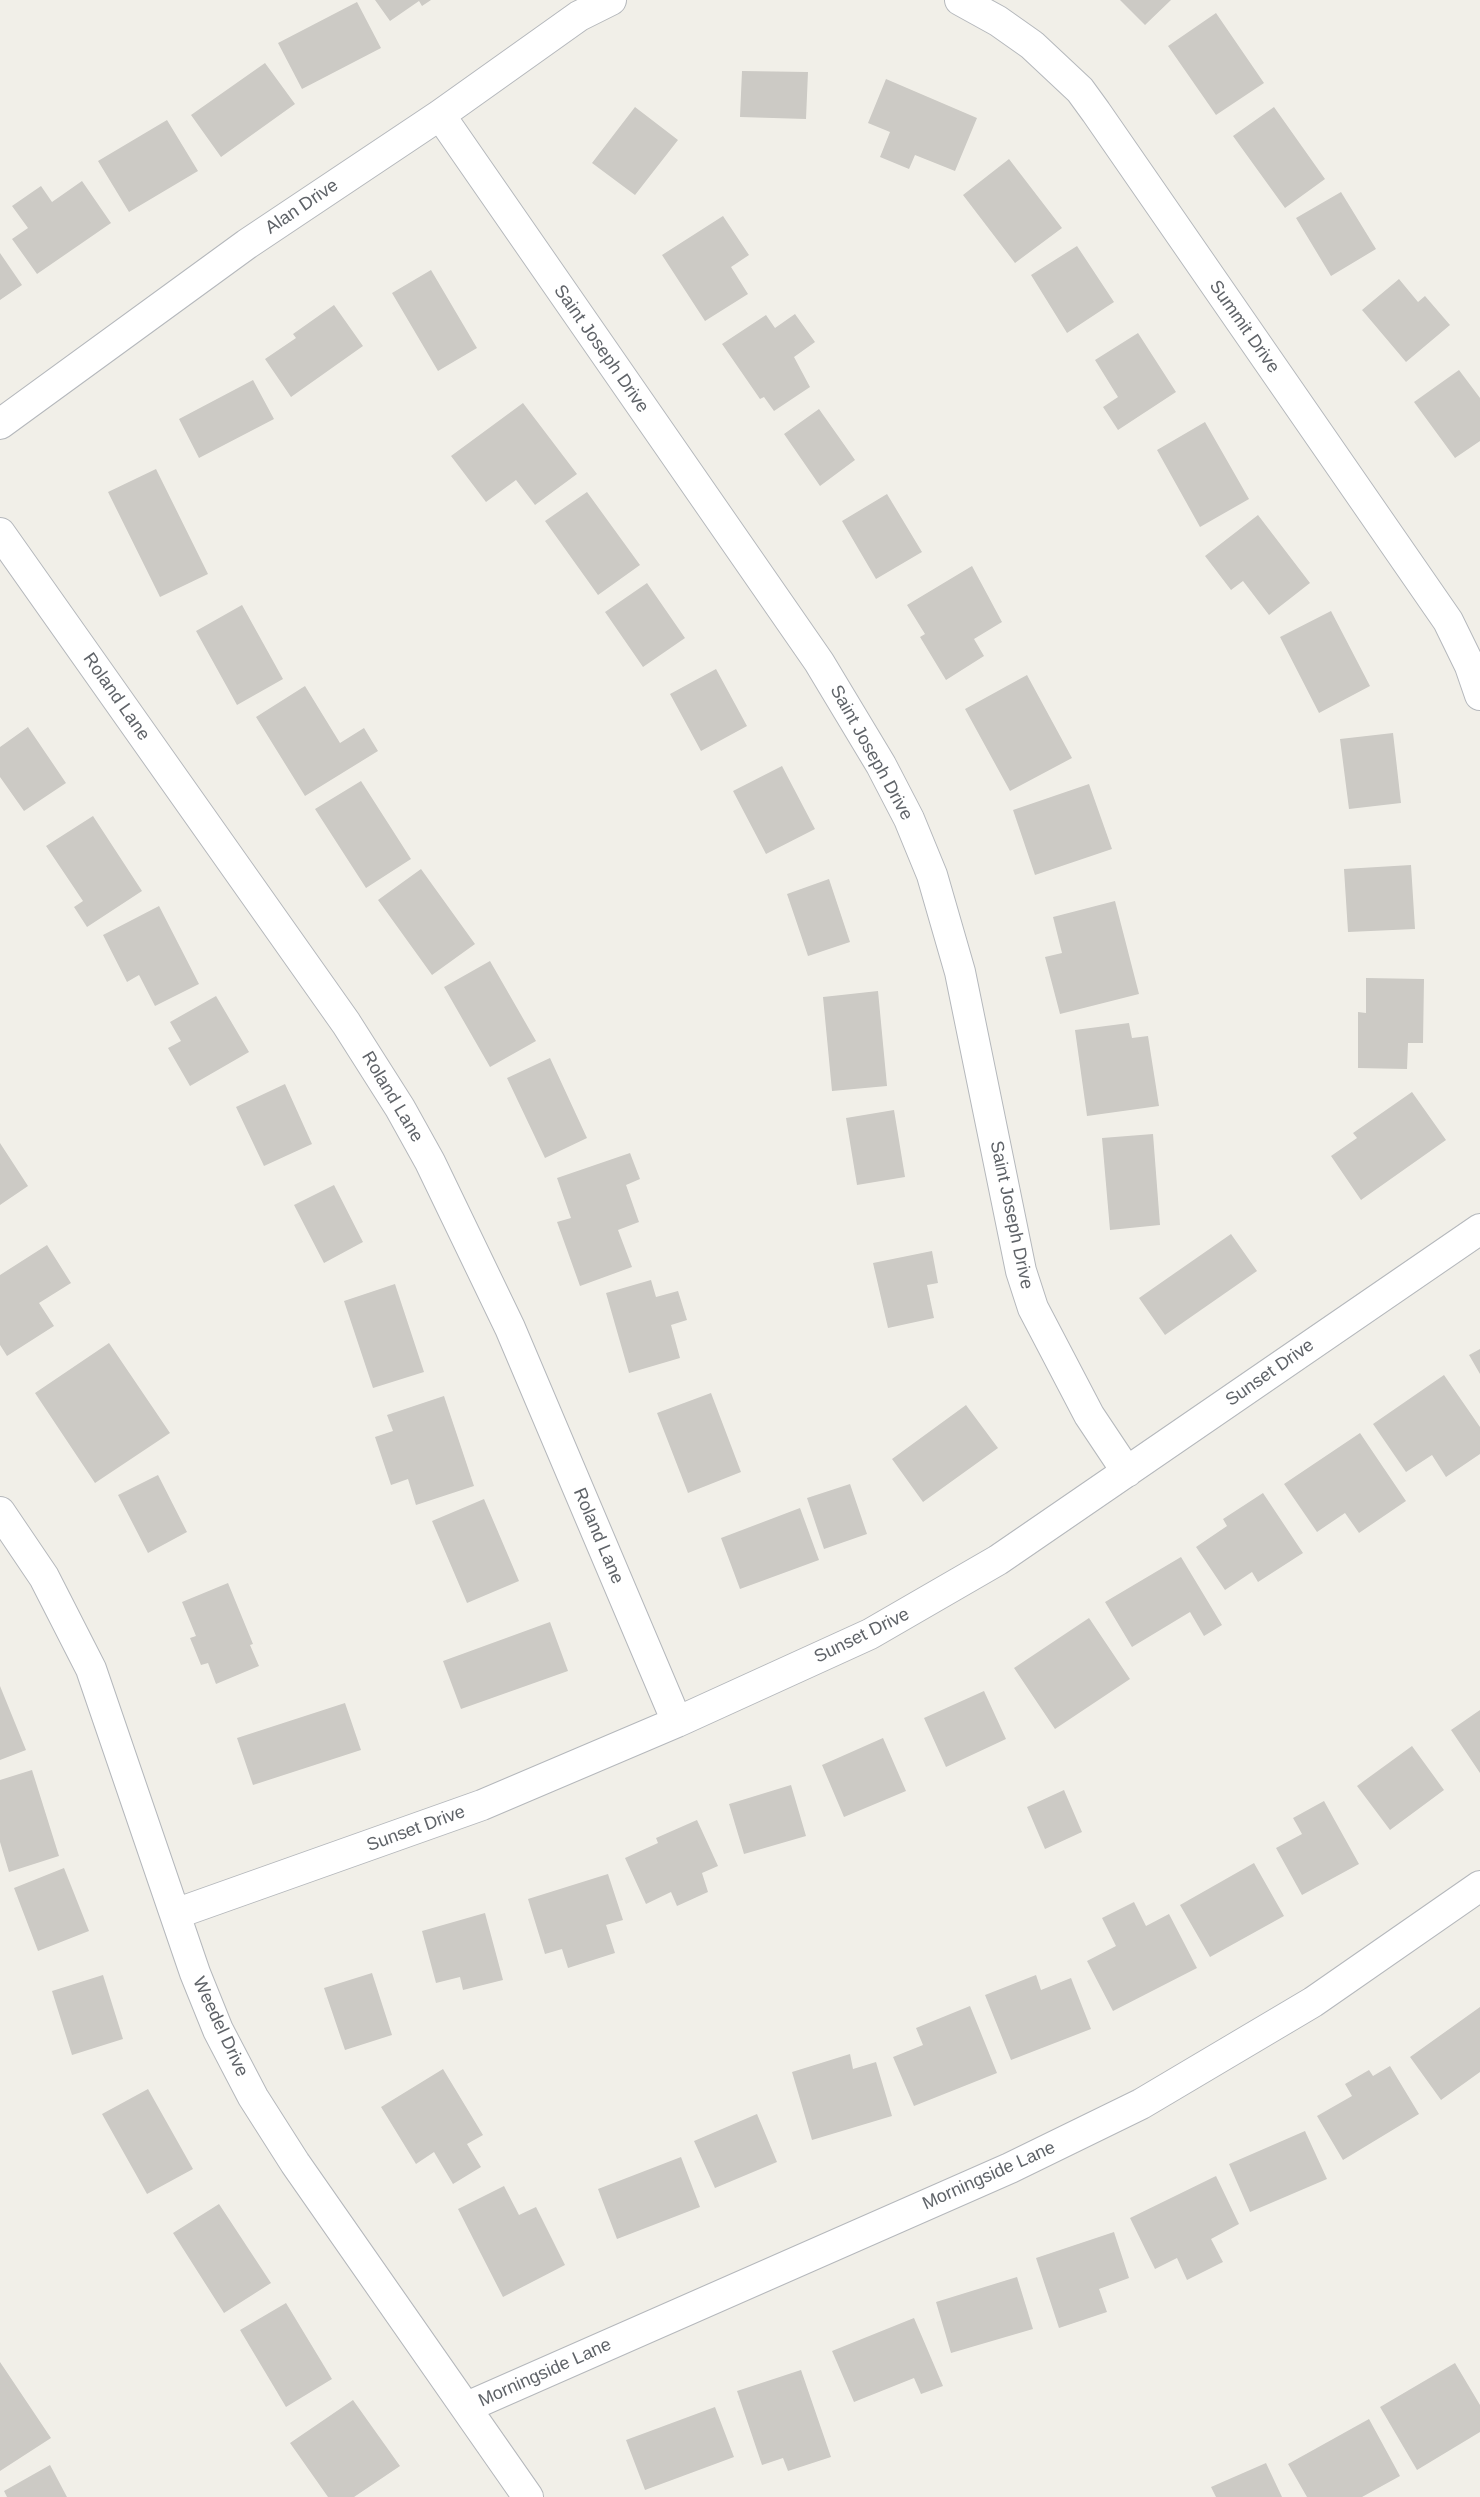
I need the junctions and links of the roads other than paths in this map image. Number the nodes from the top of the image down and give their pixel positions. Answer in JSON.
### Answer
{"nodes":[{"id":1,"x":611,"y":0,"type":"edge"},
{"id":2,"x":960,"y":0,"type":"edge"},
{"id":3,"x":440,"y":115,"type":"junction"},
{"id":4,"x":0,"y":424,"type":"edge"},
{"id":5,"x":0,"y":532,"type":"edge"},
{"id":6,"x":1480,"y":695,"type":"edge"},
{"id":7,"x":1480,"y":1229,"type":"edge"},
{"id":8,"x":1127,"y":1472,"type":"junction"},
{"id":9,"x":0,"y":1512,"type":"edge"},
{"id":10,"x":677,"y":1722,"type":"junction"},
{"id":11,"x":1480,"y":1886,"type":"edge"},
{"id":12,"x":175,"y":1914,"type":"junction"},
{"id":13,"x":466,"y":2407,"type":"junction"},
{"id":14,"x":528,"y":2497,"type":"edge"}],
"edges":[{"from":1,"to":3,"type":"street","name":"Alan Drive"},
{"from":2,"to":6,"type":"street","name":"Summit Drive"},
{"from":3,"to":4,"type":"street","name":"Alan Drive"},
{"from":3,"to":8,"type":"street","name":"Saint Joseph Drive"},
{"from":5,"to":10,"type":"street","name":"Roland Lane"},
{"from":7,"to":8,"type":"street","name":"Sunset Drive"},
{"from":8,"to":10,"type":"street","name":"Sunset Drive"},
{"from":9,"to":12,"type":"street","name":"Weedel Drive"},
{"from":10,"to":12,"type":"street","name":"Sunset Drive"},
{"from":11,"to":13,"type":"street","name":"Morningside Lane"},
{"from":12,"to":13,"type":"street","name":"Weedel Drive"},
{"from":13,"to":14,"type":"street","name":"Weedel Drive"}]}
